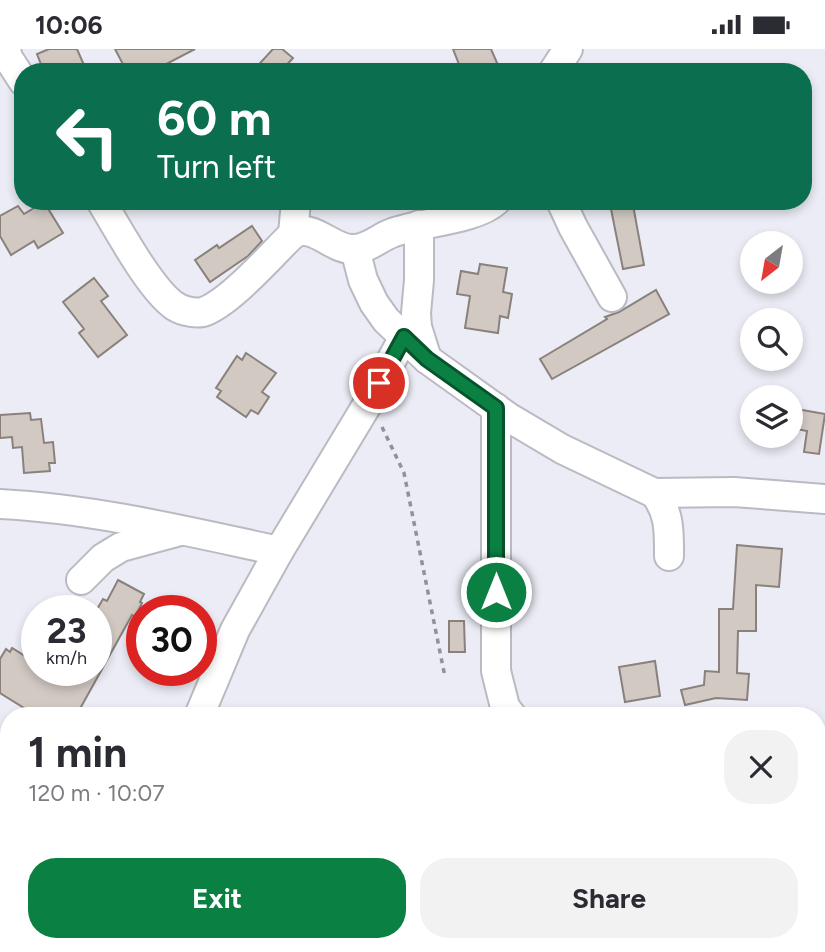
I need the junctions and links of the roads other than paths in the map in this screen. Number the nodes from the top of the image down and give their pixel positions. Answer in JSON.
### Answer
{"nodes":[{"id":1,"x":6,"y":49,"type":"edge"},
{"id":2,"x":14,"y":67,"type":"edge"},
{"id":3,"x":107,"y":210,"type":"edge"},
{"id":4,"x":295,"y":210,"type":"edge"},
{"id":5,"x":483,"y":210,"type":"edge"},
{"id":6,"x":565,"y":210,"type":"edge"},
{"id":7,"x":419,"y":225,"type":"junction"},
{"id":8,"x":293,"y":233,"type":"junction"},
{"id":9,"x":355,"y":249,"type":"junction"},
{"id":10,"x":612,"y":297,"type":"dead end"},
{"id":11,"x":404,"y":337,"type":"junction"},
{"id":12,"x":427,"y":359,"type":"junction"},
{"id":13,"x":496,"y":408,"type":"junction"},
{"id":14,"x":654,"y":493,"type":"junction"},
{"id":15,"x":825,"y":499,"type":"edge"},
{"id":16,"x":0,"y":504,"type":"edge"},
{"id":17,"x":182,"y":530,"type":"junction"},
{"id":18,"x":279,"y":551,"type":"junction"},
{"id":19,"x":669,"y":556,"type":"dead end"},
{"id":20,"x":81,"y":580,"type":"dead end"},
{"id":21,"x":203,"y":707,"type":"edge"},
{"id":22,"x":505,"y":707,"type":"edge"}],
"edges":[{"from":1,"to":2,"type":"street"},
{"from":3,"to":8,"type":"street"},
{"from":4,"to":8,"type":"street"},
{"from":5,"to":7,"type":"street"},
{"from":6,"to":10,"type":"street"},
{"from":7,"to":9,"type":"street"},
{"from":7,"to":12,"type":"street"},
{"from":8,"to":9,"type":"street"},
{"from":9,"to":11,"type":"street"},
{"from":11,"to":12,"type":"street"},
{"from":11,"to":18,"type":"street"},
{"from":12,"to":13,"type":"street"},
{"from":13,"to":14,"type":"street"},
{"from":13,"to":22,"type":"street"},
{"from":14,"to":15,"type":"street"},
{"from":14,"to":19,"type":"street"},
{"from":16,"to":17,"type":"street"},
{"from":17,"to":18,"type":"street"},
{"from":17,"to":20,"type":"street"},
{"from":18,"to":21,"type":"street"}]}
